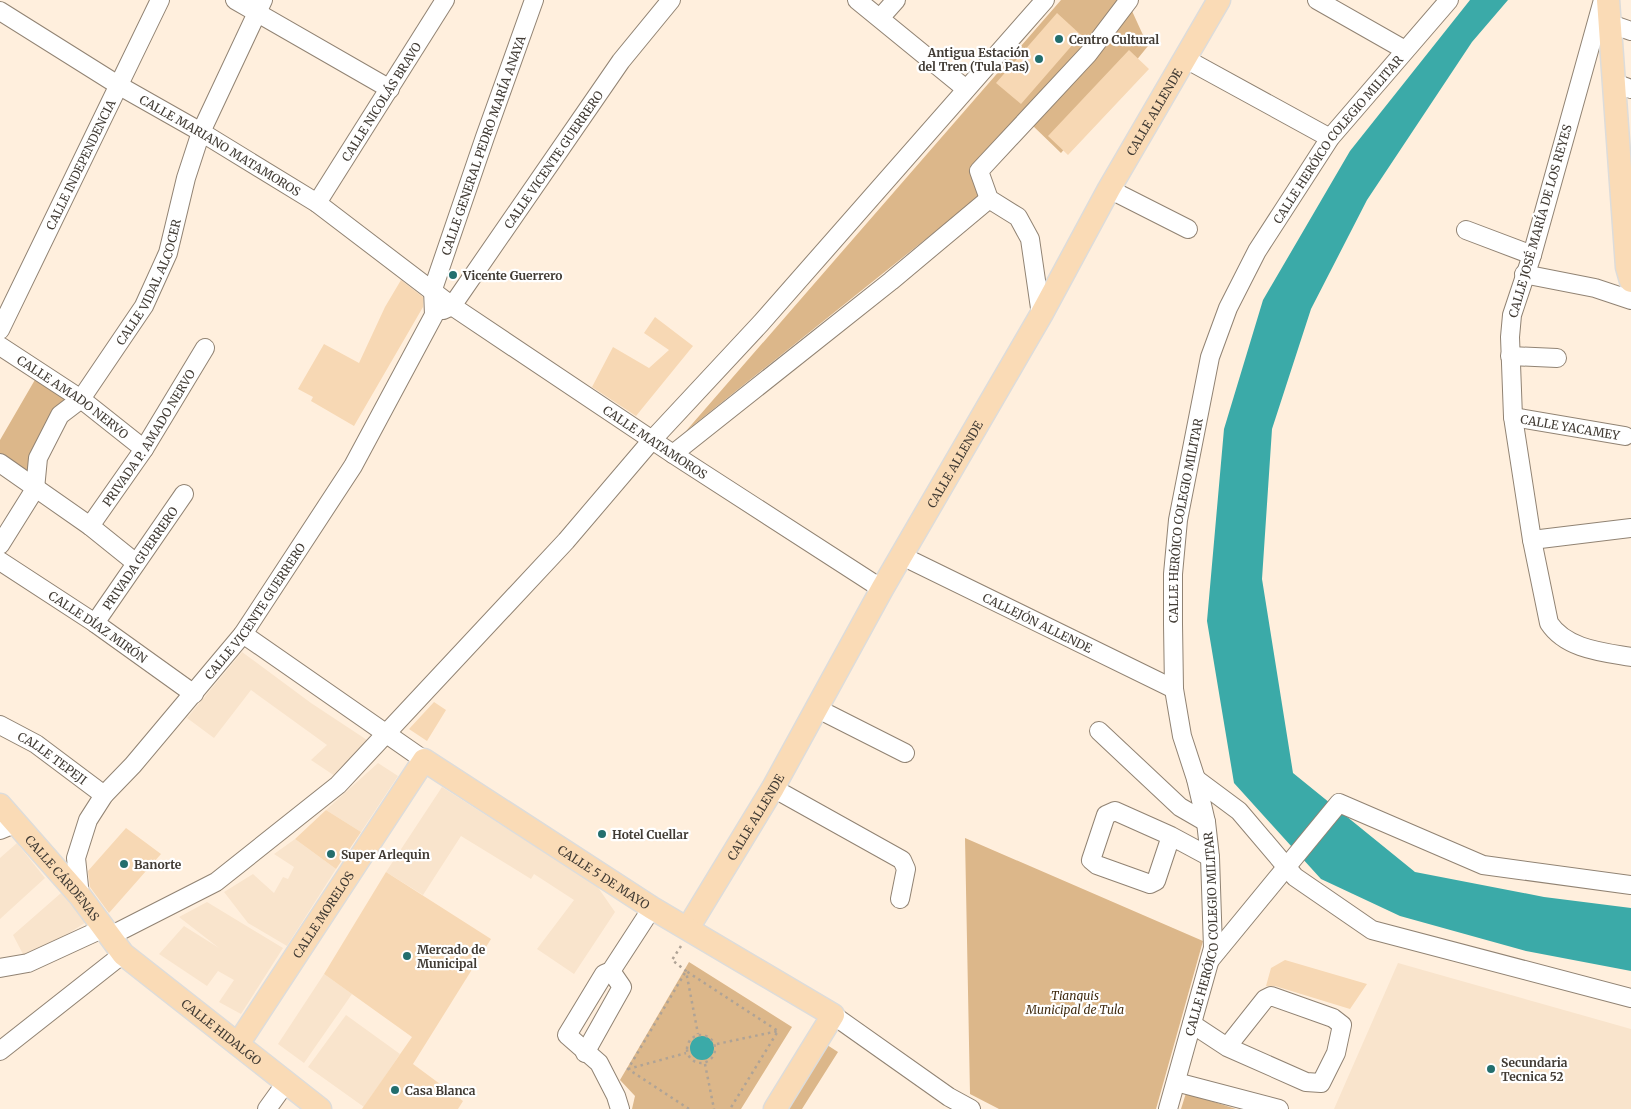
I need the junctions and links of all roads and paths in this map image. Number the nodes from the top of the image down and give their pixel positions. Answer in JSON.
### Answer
{"nodes":[{"id":1,"x":160,"y":0,"type":"edge"},
{"id":2,"x":235,"y":0,"type":"edge"},
{"id":3,"x":446,"y":0,"type":"edge"},
{"id":4,"x":534,"y":0,"type":"edge"},
{"id":5,"x":671,"y":0,"type":"edge"},
{"id":6,"x":857,"y":0,"type":"edge"},
{"id":7,"x":896,"y":0,"type":"edge"},
{"id":8,"x":1045,"y":0,"type":"edge"},
{"id":9,"x":1129,"y":0,"type":"edge"},
{"id":10,"x":1219,"y":0,"type":"edge"},
{"id":11,"x":1317,"y":0,"type":"edge"},
{"id":12,"x":1449,"y":0,"type":"edge"},
{"id":13,"x":1603,"y":0,"type":"edge"},
{"id":14,"x":1608,"y":0,"type":"edge"},
{"id":15,"x":259,"y":6,"type":"edge"},
{"id":16,"x":0,"y":10,"type":"edge"},
{"id":17,"x":880,"y":18,"type":"junction"},
{"id":18,"x":1608,"y":23,"type":"junction"},
{"id":19,"x":1631,"y":31,"type":"edge"},
{"id":20,"x":1406,"y":50,"type":"junction"},
{"id":21,"x":1184,"y":58,"type":"junction"},
{"id":22,"x":118,"y":86,"type":"junction"},
{"id":23,"x":1623,"y":86,"type":"edge"},
{"id":24,"x":390,"y":89,"type":"junction"},
{"id":25,"x":966,"y":90,"type":"junction"},
{"id":26,"x":201,"y":132,"type":"junction"},
{"id":27,"x":1330,"y":138,"type":"junction"},
{"id":28,"x":1109,"y":189,"type":"junction"},
{"id":29,"x":989,"y":199,"type":"junction"},
{"id":30,"x":317,"y":203,"type":"junction"},
{"id":31,"x":1627,"y":211,"type":"edge"},
{"id":32,"x":1188,"y":228,"type":"dead end"},
{"id":33,"x":1466,"y":230,"type":"dead end"},
{"id":34,"x":1532,"y":255,"type":"junction"},
{"id":35,"x":1524,"y":274,"type":"junction"},
{"id":36,"x":1631,"y":281,"type":"edge"},
{"id":37,"x":433,"y":289,"type":"junction"},
{"id":38,"x":1631,"y":300,"type":"edge"},
{"id":39,"x":452,"y":306,"type":"junction"},
{"id":40,"x":434,"y":315,"type":"junction"},
{"id":41,"x":1041,"y":315,"type":"junction"},
{"id":42,"x":0,"y":330,"type":"edge"},
{"id":43,"x":0,"y":346,"type":"edge"},
{"id":44,"x":205,"y":348,"type":"dead end"},
{"id":45,"x":1510,"y":356,"type":"junction"},
{"id":46,"x":1557,"y":358,"type":"dead end"},
{"id":47,"x":81,"y":399,"type":"junction"},
{"id":48,"x":1513,"y":417,"type":"junction"},
{"id":49,"x":1625,"y":436,"type":"dead end"},
{"id":50,"x":652,"y":440,"type":"junction"},
{"id":51,"x":144,"y":449,"type":"junction"},
{"id":52,"x":672,"y":454,"type":"junction"},
{"id":53,"x":0,"y":463,"type":"edge"},
{"id":54,"x":35,"y":489,"type":"junction"},
{"id":55,"x":184,"y":494,"type":"dead end"},
{"id":56,"x":90,"y":526,"type":"junction"},
{"id":57,"x":1631,"y":528,"type":"edge"},
{"id":58,"x":1532,"y":540,"type":"junction"},
{"id":59,"x":0,"y":545,"type":"edge"},
{"id":60,"x":902,"y":556,"type":"junction"},
{"id":61,"x":0,"y":561,"type":"edge"},
{"id":62,"x":136,"y":562,"type":"junction"},
{"id":63,"x":882,"y":589,"type":"junction"},
{"id":64,"x":95,"y":624,"type":"junction"},
{"id":65,"x":243,"y":634,"type":"junction"},
{"id":66,"x":1631,"y":657,"type":"edge"},
{"id":67,"x":1174,"y":689,"type":"junction"},
{"id":68,"x":194,"y":694,"type":"junction"},
{"id":69,"x":818,"y":709,"type":"junction"},
{"id":70,"x":0,"y":725,"type":"edge"},
{"id":71,"x":1100,"y":731,"type":"dead end"},
{"id":72,"x":386,"y":735,"type":"junction"},
{"id":73,"x":905,"y":753,"type":"dead end"},
{"id":74,"x":424,"y":760,"type":"junction"},
{"id":75,"x":1196,"y":779,"type":"junction"},
{"id":76,"x":773,"y":788,"type":"junction"},
{"id":77,"x":104,"y":795,"type":"junction"},
{"id":78,"x":0,"y":804,"type":"edge"},
{"id":79,"x":1206,"y":822,"type":"junction"},
{"id":80,"x":8,"y":827,"type":"edge"},
{"id":81,"x":1171,"y":836,"type":"junction"},
{"id":82,"x":1210,"y":858,"type":"junction"},
{"id":83,"x":1289,"y":863,"type":"junction"},
{"id":84,"x":1631,"y":885,"type":"edge"},
{"id":85,"x":80,"y":896,"type":"junction"},
{"id":86,"x":900,"y":899,"type":"dead end"},
{"id":87,"x":652,"y":908,"type":"junction"},
{"id":88,"x":688,"y":928,"type":"junction"},
{"id":89,"x":107,"y":932,"type":"junction"},
{"id":90,"x":124,"y":954,"type":"junction"},
{"id":91,"x":672,"y":960,"type":"dead end"},
{"id":92,"x":1209,"y":962,"type":"junction"},
{"id":93,"x":0,"y":968,"type":"edge"},
{"id":94,"x":611,"y":971,"type":"junction"},
{"id":95,"x":686,"y":971,"type":"junction"},
{"id":96,"x":1631,"y":998,"type":"edge"},
{"id":97,"x":833,"y":1015,"type":"junction"},
{"id":98,"x":1192,"y":1024,"type":"junction"},
{"id":99,"x":778,"y":1031,"type":"junction"},
{"id":100,"x":698,"y":1034,"type":"junction"},
{"id":101,"x":238,"y":1044,"type":"junction"},
{"id":102,"x":717,"y":1044,"type":"junction"},
{"id":103,"x":1227,"y":1046,"type":"junction"},
{"id":104,"x":0,"y":1052,"type":"edge"},
{"id":105,"x":585,"y":1052,"type":"junction"},
{"id":106,"x":686,"y":1053,"type":"junction"},
{"id":107,"x":705,"y":1064,"type":"junction"},
{"id":108,"x":628,"y":1069,"type":"junction"},
{"id":109,"x":1176,"y":1082,"type":"junction"},
{"id":110,"x":285,"y":1084,"type":"junction"},
{"id":111,"x":948,"y":1103,"type":"edge"},
{"id":112,"x":777,"y":1108,"type":"edge"},
{"id":113,"x":267,"y":1109,"type":"edge"},
{"id":114,"x":320,"y":1109,"type":"edge"},
{"id":115,"x":620,"y":1109,"type":"edge"},
{"id":116,"x":689,"y":1109,"type":"edge"},
{"id":117,"x":714,"y":1109,"type":"edge"},
{"id":118,"x":730,"y":1109,"type":"edge"},
{"id":119,"x":971,"y":1109,"type":"edge"},
{"id":120,"x":1168,"y":1109,"type":"edge"},
{"id":121,"x":1279,"y":1109,"type":"edge"}],
"edges":[{"from":1,"to":22,"type":"street","name":"CALLE INDEPENDENCIA"},
{"from":2,"to":15,"type":"street"},
{"from":3,"to":24,"type":"street","name":"CALLE NICOLÁS BRAVO"},
{"from":4,"to":37,"type":"street","name":"CALLE GENERAL PEDRO MARÍA ANAYA"},
{"from":5,"to":39,"type":"street","name":"CALLE VICENTE GUERRERO"},
{"from":6,"to":17,"type":"street"},
{"from":7,"to":17,"type":"street"},
{"from":8,"to":25,"type":"street"},
{"from":9,"to":29,"type":"street"},
{"from":10,"to":21,"type":"main road","name":"CALLE ALLENDE"},
{"from":11,"to":20,"type":"street"},
{"from":12,"to":20,"type":"street","name":"CALLE HERÓICO COLEGIO MILITAR"},
{"from":13,"to":34,"type":"street","name":"CALLE JOSÉ MARÍA DE LOS REYES"},
{"from":14,"to":18,"type":"main road"},
{"from":15,"to":24,"type":"street"},
{"from":15,"to":26,"type":"street","name":"CALLE VIDAL ALCOCER"},
{"from":16,"to":22,"type":"street","name":"CALLE MARIANO MATAMOROS"},
{"from":17,"to":25,"type":"street"},
{"from":18,"to":19,"type":"street"},
{"from":18,"to":23,"type":"main road"},
{"from":20,"to":27,"type":"street","name":"CALLE HERÓICO COLEGIO MILITAR"},
{"from":21,"to":27,"type":"street"},
{"from":21,"to":28,"type":"main road","name":"CALLE ALLENDE"},
{"from":22,"to":26,"type":"street","name":"CALLE MARIANO MATAMOROS"},
{"from":22,"to":42,"type":"street","name":"CALLE INDEPENDENCIA"},
{"from":23,"to":31,"type":"main road"},
{"from":24,"to":30,"type":"street","name":"CALLE NICOLÁS BRAVO"},
{"from":25,"to":50,"type":"street"},
{"from":26,"to":30,"type":"street","name":"CALLE MARIANO MATAMOROS"},
{"from":26,"to":47,"type":"street","name":"CALLE VIDAL ALCOCER"},
{"from":27,"to":67,"type":"street","name":"CALLE HERÓICO COLEGIO MILITAR"},
{"from":28,"to":32,"type":"street"},
{"from":28,"to":41,"type":"main road","name":"CALLE ALLENDE"},
{"from":29,"to":41,"type":"street"},
{"from":29,"to":52,"type":"street"},
{"from":30,"to":37,"type":"street","name":"CALLE MARIANO MATAMOROS"},
{"from":31,"to":36,"type":"main road"},
{"from":33,"to":34,"type":"street"},
{"from":34,"to":35,"type":"street","name":"CALLE JOSÉ MARÍA DE LOS REYES"},
{"from":35,"to":38,"type":"street"},
{"from":35,"to":45,"type":"street","name":"CALLE JOSÉ MARÍA DE LOS REYES"},
{"from":37,"to":39,"type":"street","name":"CALLE MATAMOROS"},
{"from":37,"to":40,"type":"street"},
{"from":39,"to":40,"type":"street","name":"CALLE VICENTE GUERRERO"},
{"from":39,"to":50,"type":"street","name":"CALLE MATAMOROS"},
{"from":40,"to":65,"type":"street","name":"CALLE VICENTE GUERRERO"},
{"from":41,"to":60,"type":"main road","name":"CALLE ALLENDE"},
{"from":43,"to":47,"type":"street","name":"CALLE AMADO NERVO"},
{"from":44,"to":51,"type":"street","name":"PRIVADA P. AMADO NERVO"},
{"from":45,"to":46,"type":"street"},
{"from":45,"to":48,"type":"street","name":"CALLE JOSÉ MARÍA DE LOS REYES"},
{"from":47,"to":51,"type":"street","name":"CALLE AMADO NERVO"},
{"from":47,"to":54,"type":"street","name":"CALLE VIDAL ALCOCER"},
{"from":48,"to":49,"type":"street","name":"CALLE YACAMEY"},
{"from":48,"to":58,"type":"street","name":"CALLE JOSÉ MARÍA DE LOS REYES"},
{"from":50,"to":52,"type":"street","name":"CALLE MATAMOROS"},
{"from":50,"to":72,"type":"street"},
{"from":51,"to":56,"type":"street","name":"PRIVADA P. AMADO NERVO"},
{"from":52,"to":63,"type":"street","name":"CALLE MATAMOROS"},
{"from":53,"to":54,"type":"street"},
{"from":54,"to":56,"type":"street"},
{"from":54,"to":59,"type":"street","name":"CALLE VIDAL ALCOCER"},
{"from":55,"to":62,"type":"street","name":"PRIVADA GUERRERO"},
{"from":56,"to":62,"type":"street"},
{"from":57,"to":58,"type":"street"},
{"from":58,"to":66,"type":"street","name":"CALLE JOSÉ MARÍA DE LOS REYES"},
{"from":60,"to":63,"type":"main road","name":"CALLE ALLENDE"},
{"from":60,"to":67,"type":"street","name":"CALLEJÓN ALLENDE"},
{"from":61,"to":64,"type":"street","name":"CALLE DÍAZ MIRÓN"},
{"from":62,"to":64,"type":"street","name":"PRIVADA GUERRERO"},
{"from":63,"to":69,"type":"main road","name":"CALLE ALLENDE"},
{"from":64,"to":68,"type":"street","name":"CALLE DÍAZ MIRÓN"},
{"from":65,"to":68,"type":"street","name":"CALLE VICENTE GUERRERO"},
{"from":65,"to":72,"type":"street","name":"CALLE 5 DE MAYO"},
{"from":67,"to":75,"type":"street","name":"CALLE HERÓICO COLEGIO MILITAR"},
{"from":68,"to":77,"type":"street","name":"CALLE VICENTE GUERRERO"},
{"from":69,"to":73,"type":"street"},
{"from":69,"to":76,"type":"main road","name":"CALLE ALLENDE"},
{"from":70,"to":77,"type":"street","name":"CALLE TEPEJI"},
{"from":71,"to":79,"type":"street"},
{"from":72,"to":74,"type":"street","name":"CALLE 5 DE MAYO"},
{"from":72,"to":89,"type":"street"},
{"from":74,"to":87,"type":"main road","name":"CALLE 5 DE MAYO"},
{"from":74,"to":101,"type":"main road","name":"CALLE MORELOS"},
{"from":75,"to":79,"type":"street","name":"CALLE HERÓICO COLEGIO MILITAR"},
{"from":75,"to":83,"type":"street"},
{"from":76,"to":86,"type":"street"},
{"from":76,"to":88,"type":"main road","name":"CALLE ALLENDE"},
{"from":77,"to":85,"type":"street","name":"CALLE VICENTE GUERRERO"},
{"from":78,"to":80,"type":"main road","name":"CALLE CÁRDENAS"},
{"from":79,"to":82,"type":"street","name":"CALLE HERÓICO COLEGIO MILITAR"},
{"from":80,"to":85,"type":"main road","name":"CALLE CÁRDENAS"},
{"from":81,"to":81,"type":"street"},
{"from":81,"to":82,"type":"street"},
{"from":82,"to":92,"type":"street","name":"CALLE HERÓICO COLEGIO MILITAR"},
{"from":83,"to":84,"type":"street"},
{"from":83,"to":92,"type":"street"},
{"from":83,"to":96,"type":"street"},
{"from":85,"to":89,"type":"main road","name":"CALLE CÁRDENAS"},
{"from":87,"to":88,"type":"main road","name":"CALLE 5 DE MAYO"},
{"from":87,"to":94,"type":"street"},
{"from":88,"to":97,"type":"main road","name":"CALLE 5 DE MAYO"},
{"from":89,"to":90,"type":"main road","name":"CALLE CÁRDENAS"},
{"from":89,"to":93,"type":"street"},
{"from":90,"to":101,"type":"main road","name":"CALLE HIDALGO"},
{"from":90,"to":104,"type":"street"},
{"from":91,"to":95,"type":"path"},
{"from":92,"to":98,"type":"street","name":"CALLE HERÓICO COLEGIO MILITAR"},
{"from":94,"to":105,"type":"street"},
{"from":94,"to":105,"type":"street"},
{"from":95,"to":99,"type":"path"},
{"from":95,"to":100,"type":"path"},
{"from":95,"to":108,"type":"path"},
{"from":97,"to":111,"type":"street","name":"CALLE 5 DE MAYO"},
{"from":97,"to":112,"type":"main road"},
{"from":98,"to":103,"type":"street"},
{"from":98,"to":109,"type":"street","name":"CALLE HERÓICO COLEGIO MILITAR"},
{"from":99,"to":102,"type":"path"},
{"from":99,"to":118,"type":"path"},
{"from":100,"to":102,"type":"path"},
{"from":100,"to":106,"type":"path"},
{"from":101,"to":110,"type":"main road","name":"CALLE HIDALGO"},
{"from":102,"to":107,"type":"path"},
{"from":103,"to":103,"type":"street"},
{"from":105,"to":115,"type":"street"},
{"from":106,"to":107,"type":"path"},
{"from":106,"to":108,"type":"path"},
{"from":107,"to":117,"type":"path"},
{"from":108,"to":116,"type":"path"},
{"from":109,"to":120,"type":"street","name":"CALLE HERÓICO COLEGIO MILITAR"},
{"from":109,"to":121,"type":"street"},
{"from":110,"to":113,"type":"street"},
{"from":110,"to":114,"type":"main road","name":"CALLE HIDALGO"},
{"from":111,"to":119,"type":"street","name":"CALLE 5 DE MAYO"}]}
